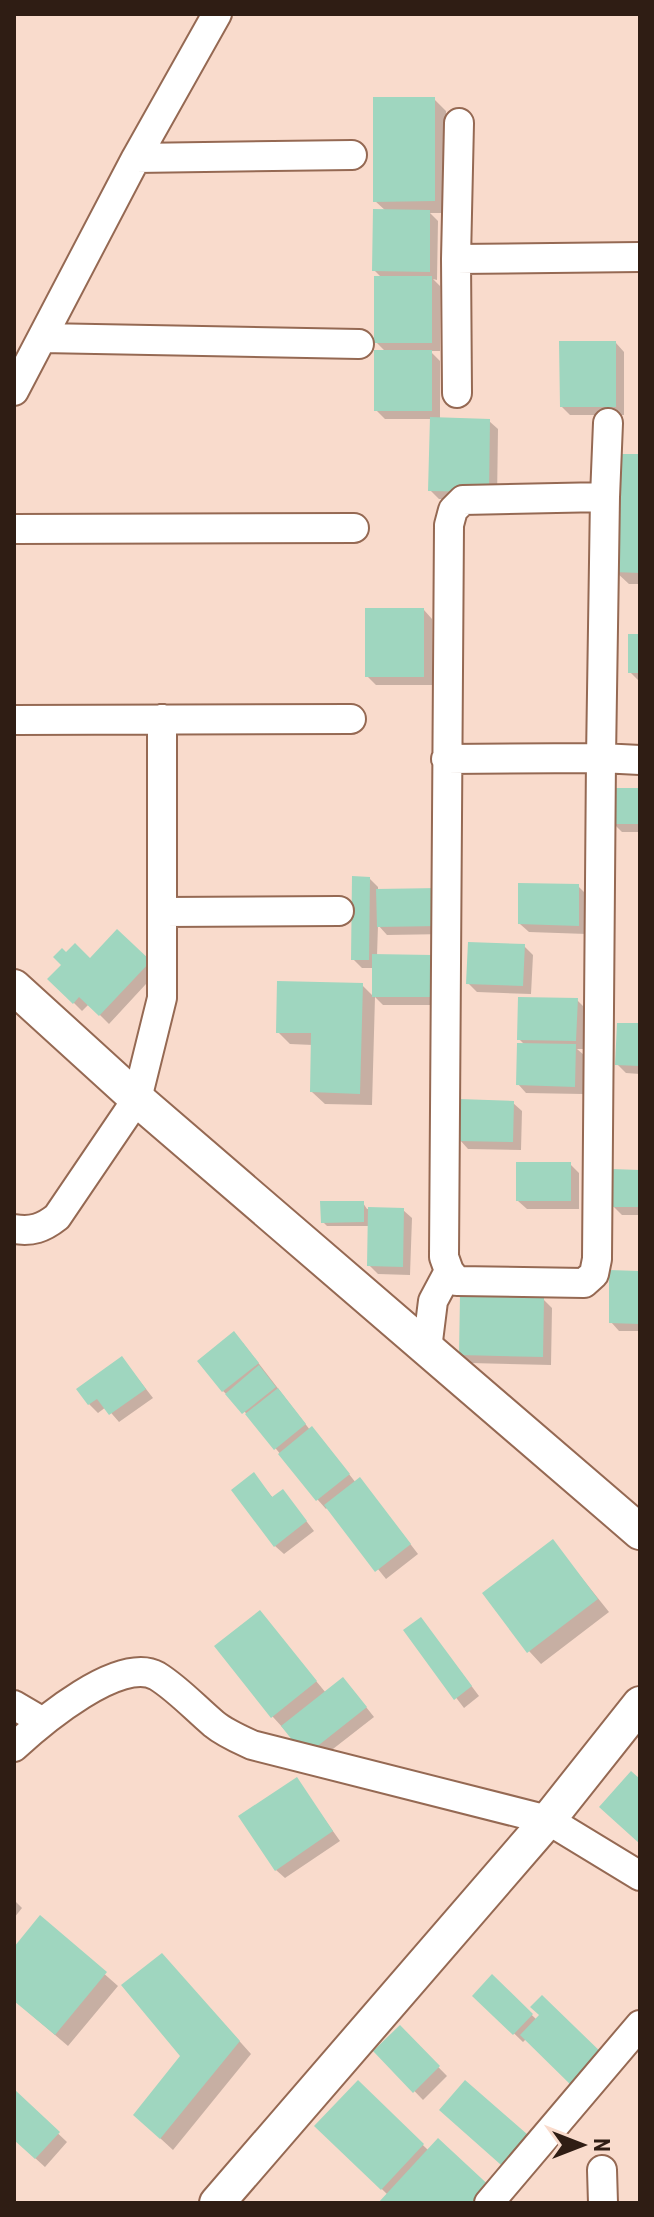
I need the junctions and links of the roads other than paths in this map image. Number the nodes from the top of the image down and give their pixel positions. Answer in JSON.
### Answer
{"nodes":[{"id":1,"x":217,"y":14,"type":"edge"},
{"id":2,"x":459,"y":123,"type":"dead end"},
{"id":3,"x":352,"y":155,"type":"dead end"},
{"id":4,"x":136,"y":158,"type":"junction"},
{"id":5,"x":640,"y":257,"type":"edge"},
{"id":6,"x":456,"y":259,"type":"junction"},
{"id":7,"x":42,"y":338,"type":"junction"},
{"id":8,"x":359,"y":344,"type":"dead end"},
{"id":9,"x":14,"y":391,"type":"edge"},
{"id":10,"x":457,"y":393,"type":"dead end"},
{"id":11,"x":608,"y":423,"type":"dead end"},
{"id":12,"x":605,"y":497,"type":"junction"},
{"id":13,"x":354,"y":528,"type":"dead end"},
{"id":14,"x":14,"y":529,"type":"edge"},
{"id":15,"x":162,"y":719,"type":"junction"},
{"id":16,"x":351,"y":719,"type":"dead end"},
{"id":17,"x":14,"y":720,"type":"edge"},
{"id":18,"x":601,"y":758,"type":"junction"},
{"id":19,"x":446,"y":759,"type":"junction"},
{"id":20,"x":640,"y":760,"type":"edge"},
{"id":21,"x":339,"y":911,"type":"dead end"},
{"id":22,"x":163,"y":912,"type":"junction"},
{"id":23,"x":14,"y":987,"type":"edge"},
{"id":24,"x":137,"y":1099,"type":"junction"},
{"id":25,"x":14,"y":1229,"type":"edge"},
{"id":26,"x":449,"y":1271,"type":"junction"},
{"id":27,"x":427,"y":1349,"type":"junction"},
{"id":28,"x":640,"y":1532,"type":"edge"},
{"id":29,"x":640,"y":1704,"type":"edge"},
{"id":30,"x":14,"y":1705,"type":"edge"},
{"id":31,"x":43,"y":1722,"type":"junction"},
{"id":32,"x":14,"y":1747,"type":"edge"},
{"id":33,"x":548,"y":1820,"type":"junction"},
{"id":34,"x":640,"y":1876,"type":"edge"},
{"id":35,"x":640,"y":2025,"type":"edge"},
{"id":36,"x":602,"y":2170,"type":"dead end"},
{"id":37,"x":217,"y":2203,"type":"edge"},
{"id":38,"x":489,"y":2203,"type":"edge"},
{"id":39,"x":603,"y":2203,"type":"edge"}],
"edges":[{"from":1,"to":4,"type":"street"},
{"from":2,"to":6,"type":"street"},
{"from":3,"to":4,"type":"street"},
{"from":4,"to":7,"type":"street"},
{"from":5,"to":6,"type":"street"},
{"from":6,"to":10,"type":"street"},
{"from":7,"to":8,"type":"street"},
{"from":7,"to":9,"type":"street"},
{"from":11,"to":12,"type":"street"},
{"from":12,"to":18,"type":"street"},
{"from":12,"to":19,"type":"street"},
{"from":13,"to":14,"type":"street"},
{"from":15,"to":16,"type":"street"},
{"from":15,"to":17,"type":"street"},
{"from":15,"to":22,"type":"street"},
{"from":18,"to":19,"type":"street"},
{"from":18,"to":20,"type":"street"},
{"from":18,"to":26,"type":"street"},
{"from":19,"to":26,"type":"street"},
{"from":21,"to":22,"type":"street"},
{"from":22,"to":24,"type":"street"},
{"from":23,"to":24,"type":"street"},
{"from":24,"to":25,"type":"street"},
{"from":24,"to":27,"type":"street"},
{"from":26,"to":27,"type":"street"},
{"from":27,"to":28,"type":"street"},
{"from":29,"to":33,"type":"street"},
{"from":30,"to":31,"type":"street"},
{"from":31,"to":32,"type":"street"},
{"from":31,"to":33,"type":"street"},
{"from":33,"to":34,"type":"street"},
{"from":33,"to":37,"type":"street"},
{"from":35,"to":38,"type":"street"},
{"from":36,"to":39,"type":"street"}]}
